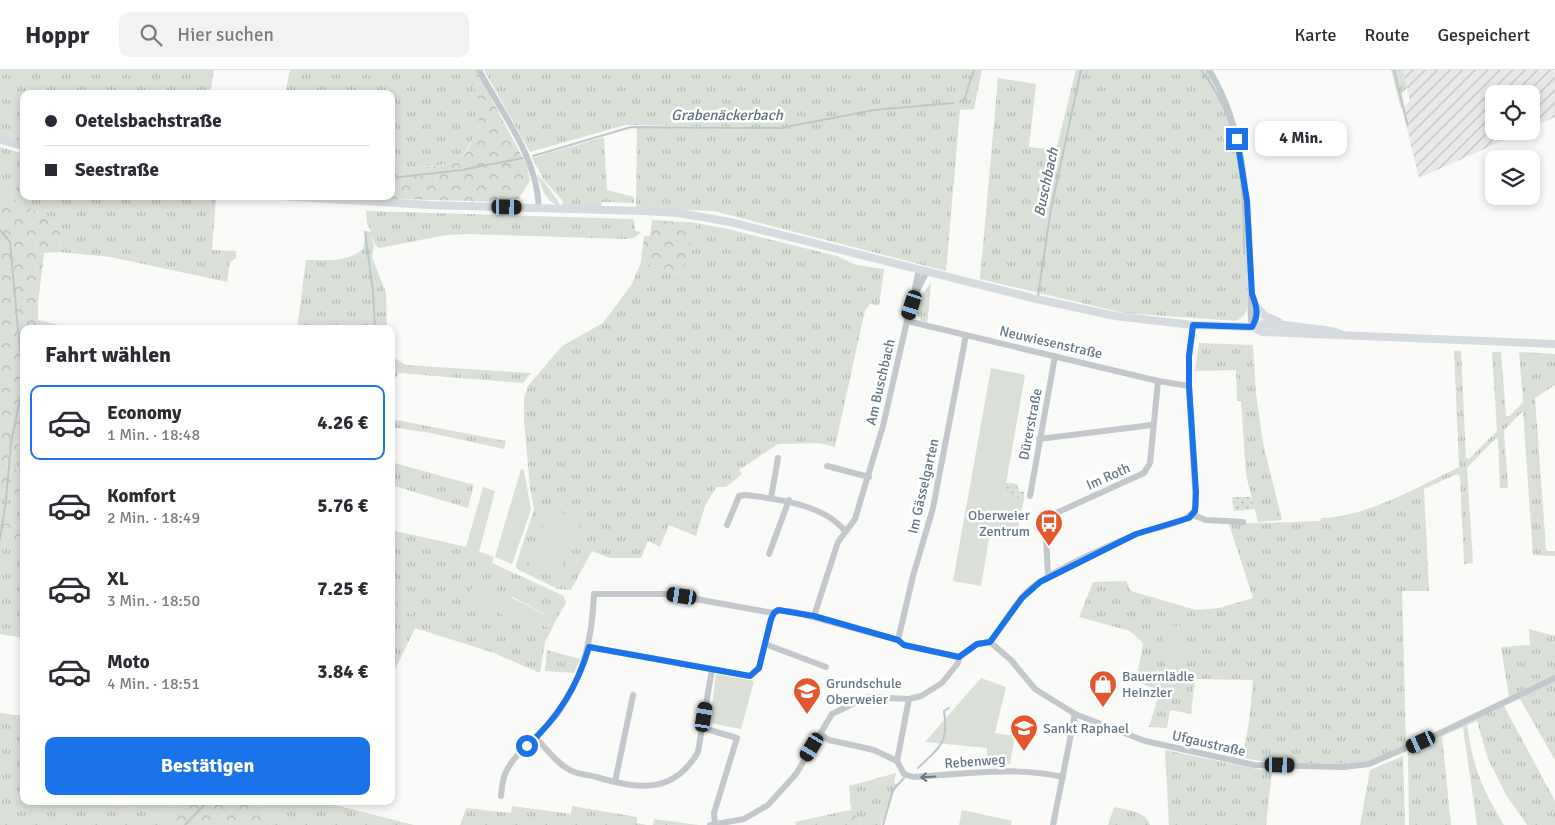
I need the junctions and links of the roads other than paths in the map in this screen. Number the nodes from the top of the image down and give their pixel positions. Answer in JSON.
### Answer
{"nodes":[{"id":1,"x":479,"y":70,"type":"edge"},
{"id":2,"x":1209,"y":70,"type":"edge"},
{"id":3,"x":0,"y":140,"type":"edge"},
{"id":4,"x":20,"y":145,"type":"edge"},
{"id":5,"x":350,"y":200,"type":"edge"},
{"id":6,"x":539,"y":208,"type":"junction"},
{"id":7,"x":923,"y":270,"type":"junction"},
{"id":8,"x":1252,"y":294,"type":"junction"},
{"id":9,"x":1256,"y":306,"type":"junction"},
{"id":10,"x":907,"y":322,"type":"junction"},
{"id":11,"x":1193,"y":325,"type":"junction"},
{"id":12,"x":1286,"y":325,"type":"junction"},
{"id":13,"x":1252,"y":327,"type":"junction"},
{"id":14,"x":1341,"y":334,"type":"junction"},
{"id":15,"x":966,"y":335,"type":"junction"},
{"id":16,"x":1555,"y":344,"type":"edge"},
{"id":17,"x":1055,"y":356,"type":"junction"},
{"id":18,"x":1158,"y":381,"type":"junction"},
{"id":19,"x":1189,"y":386,"type":"junction"},
{"id":20,"x":1152,"y":425,"type":"junction"},
{"id":21,"x":1039,"y":439,"type":"junction"},
{"id":22,"x":778,"y":458,"type":"dead end"},
{"id":23,"x":828,"y":466,"type":"dead end"},
{"id":24,"x":869,"y":477,"type":"junction"},
{"id":25,"x":1030,"y":496,"type":"dead end"},
{"id":26,"x":771,"y":498,"type":"junction"},
{"id":27,"x":790,"y":500,"type":"junction"},
{"id":28,"x":1193,"y":515,"type":"junction"},
{"id":29,"x":1243,"y":522,"type":"dead end"},
{"id":30,"x":727,"y":525,"type":"dead end"},
{"id":31,"x":845,"y":531,"type":"junction"},
{"id":32,"x":769,"y":554,"type":"dead end"},
{"id":33,"x":1048,"y":576,"type":"junction"},
{"id":34,"x":774,"y":613,"type":"junction"},
{"id":35,"x":814,"y":616,"type":"junction"},
{"id":36,"x":898,"y":640,"type":"junction"},
{"id":37,"x":990,"y":642,"type":"junction"},
{"id":38,"x":765,"y":644,"type":"junction"},
{"id":39,"x":589,"y":647,"type":"junction"},
{"id":40,"x":959,"y":657,"type":"junction"},
{"id":41,"x":826,"y":667,"type":"dead end"},
{"id":42,"x":712,"y":669,"type":"junction"},
{"id":43,"x":1555,"y":678,"type":"edge"},
{"id":44,"x":633,"y":695,"type":"dead end"},
{"id":45,"x":909,"y":699,"type":"junction"},
{"id":46,"x":1075,"y":714,"type":"junction"},
{"id":47,"x":703,"y":728,"type":"junction"},
{"id":48,"x":820,"y":734,"type":"junction"},
{"id":49,"x":536,"y":738,"type":"junction"},
{"id":50,"x":897,"y":761,"type":"junction"},
{"id":51,"x":1063,"y":777,"type":"junction"},
{"id":52,"x":616,"y":782,"type":"junction"},
{"id":53,"x":501,"y":796,"type":"dead end"},
{"id":54,"x":713,"y":824,"type":"edge"},
{"id":55,"x":1054,"y":825,"type":"edge"}],
"edges":[{"from":1,"to":6,"type":"street"},
{"from":2,"to":8,"type":"street"},
{"from":3,"to":4,"type":"main road"},
{"from":5,"to":6,"type":"main road"},
{"from":6,"to":7,"type":"main road"},
{"from":7,"to":10,"type":"street","name":"Am Buschbach"},
{"from":7,"to":11,"type":"main road"},
{"from":8,"to":9,"type":"street"},
{"from":8,"to":13,"type":"street"},
{"from":9,"to":12,"type":"main road"},
{"from":9,"to":13,"type":"street"},
{"from":10,"to":15,"type":"street","name":"Neuwiesenstraße"},
{"from":10,"to":24,"type":"street","name":"Am Buschbach"},
{"from":11,"to":13,"type":"main road"},
{"from":11,"to":19,"type":"street"},
{"from":12,"to":13,"type":"main road"},
{"from":12,"to":14,"type":"main road"},
{"from":13,"to":14,"type":"main road"},
{"from":14,"to":16,"type":"main road"},
{"from":15,"to":17,"type":"street","name":"Neuwiesenstraße"},
{"from":15,"to":36,"type":"street","name":"Im Gässelgarten"},
{"from":17,"to":18,"type":"street","name":"Neuwiesenstraße"},
{"from":17,"to":21,"type":"street","name":"Dürerstraße"},
{"from":18,"to":19,"type":"street","name":"Neuwiesenstraße"},
{"from":18,"to":20,"type":"street","name":"Im Roth"},
{"from":19,"to":28,"type":"street"},
{"from":20,"to":21,"type":"street"},
{"from":20,"to":33,"type":"street","name":"Im Roth"},
{"from":21,"to":25,"type":"street","name":"Dürerstraße"},
{"from":22,"to":26,"type":"street"},
{"from":23,"to":24,"type":"street"},
{"from":24,"to":31,"type":"street","name":"Am Buschbach"},
{"from":26,"to":27,"type":"street"},
{"from":26,"to":30,"type":"street"},
{"from":27,"to":31,"type":"street"},
{"from":27,"to":32,"type":"street"},
{"from":28,"to":29,"type":"street"},
{"from":28,"to":33,"type":"street"},
{"from":31,"to":35,"type":"street","name":"Am Buschbach"},
{"from":33,"to":37,"type":"street"},
{"from":34,"to":35,"type":"street"},
{"from":34,"to":38,"type":"street"},
{"from":34,"to":39,"type":"street"},
{"from":35,"to":36,"type":"street"},
{"from":36,"to":40,"type":"street"},
{"from":37,"to":40,"type":"street"},
{"from":37,"to":46,"type":"street","name":"Ufgaustraße"},
{"from":38,"to":41,"type":"street"},
{"from":38,"to":42,"type":"street"},
{"from":39,"to":42,"type":"street"},
{"from":39,"to":49,"type":"street"},
{"from":40,"to":45,"type":"street"},
{"from":42,"to":47,"type":"street"},
{"from":43,"to":46,"type":"street","name":"Ufgaustraße"},
{"from":44,"to":52,"type":"street"},
{"from":45,"to":48,"type":"street"},
{"from":45,"to":50,"type":"street"},
{"from":46,"to":51,"type":"street"},
{"from":47,"to":52,"type":"street"},
{"from":47,"to":54,"type":"street"},
{"from":48,"to":50,"type":"street","name":"Rebenweg"},
{"from":48,"to":54,"type":"street"},
{"from":49,"to":52,"type":"street"},
{"from":49,"to":53,"type":"street"},
{"from":51,"to":50,"type":"street","name":"Rebenweg","one_way":true},
{"from":51,"to":55,"type":"street"}]}
